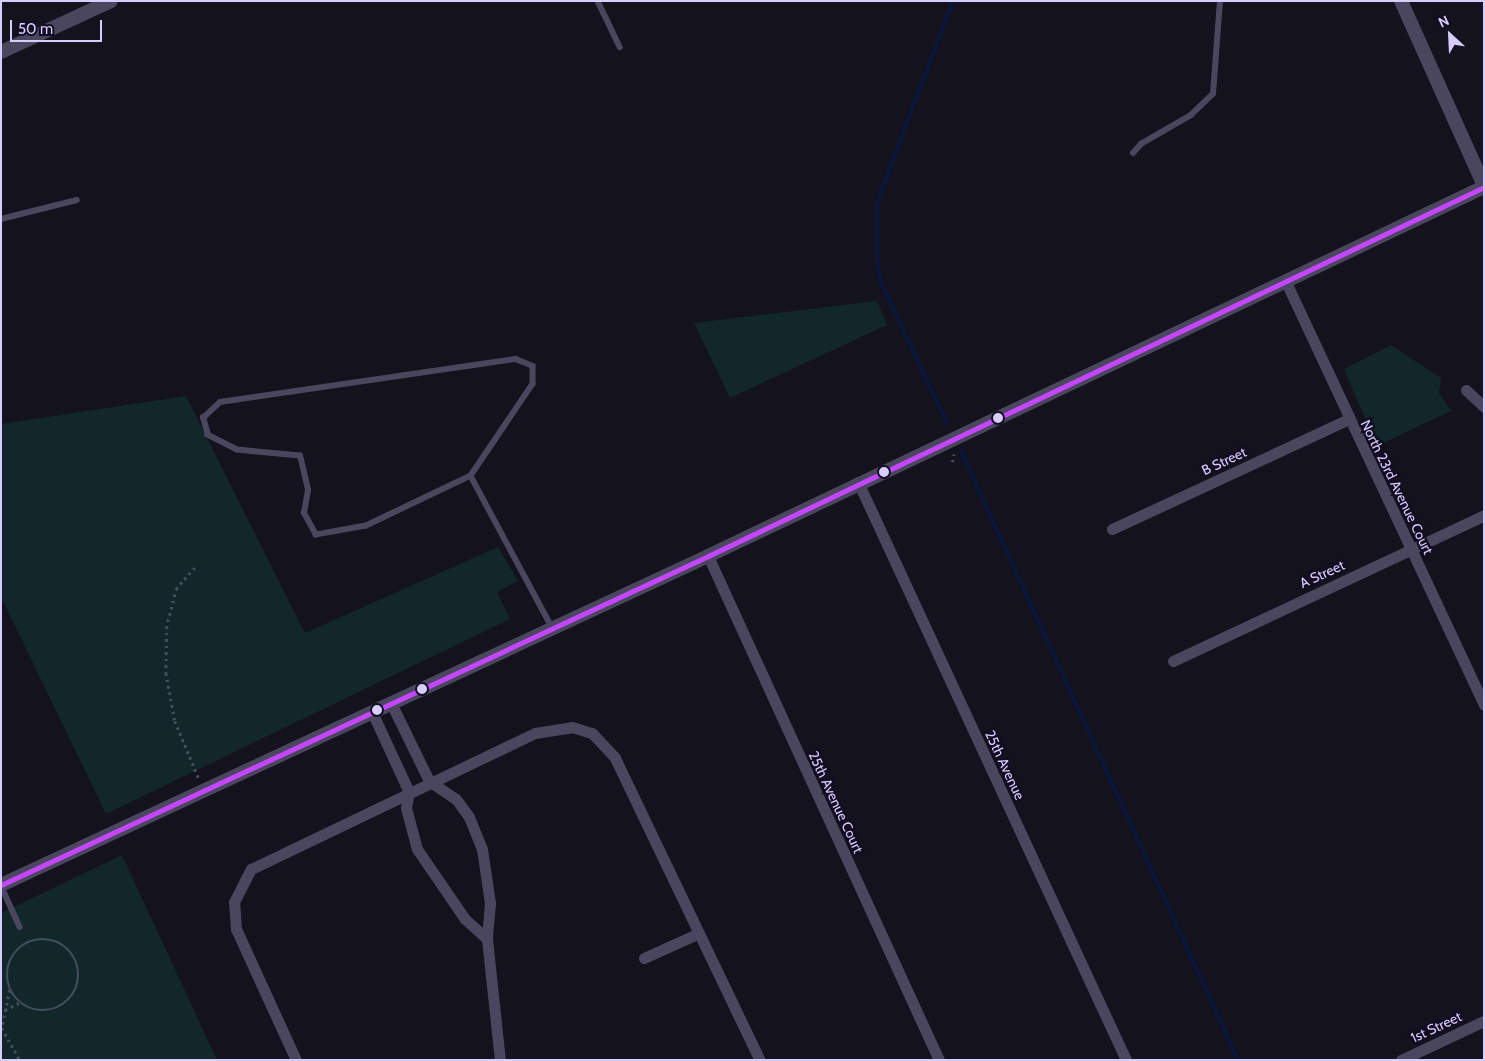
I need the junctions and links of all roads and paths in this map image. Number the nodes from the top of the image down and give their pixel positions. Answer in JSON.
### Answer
{"nodes":[{"id":1,"x":111,"y":1,"type":"edge"},
{"id":2,"x":598,"y":1,"type":"edge"},
{"id":3,"x":1220,"y":1,"type":"edge"},
{"id":4,"x":1402,"y":1,"type":"edge"},
{"id":5,"x":620,"y":47,"type":"dead end"},
{"id":6,"x":1,"y":52,"type":"edge"},
{"id":7,"x":1133,"y":153,"type":"dead end"},
{"id":8,"x":1484,"y":186,"type":"edge"},
{"id":9,"x":77,"y":200,"type":"dead end"},
{"id":10,"x":1,"y":219,"type":"edge"},
{"id":11,"x":1285,"y":280,"type":"junction"},
{"id":12,"x":1466,"y":390,"type":"dead end"},
{"id":13,"x":1484,"y":407,"type":"edge"},
{"id":14,"x":1349,"y":419,"type":"junction"},
{"id":15,"x":955,"y":449,"type":"dead end"},
{"id":16,"x":952,"y":462,"type":"dead end"},
{"id":17,"x":471,"y":476,"type":"junction"},
{"id":18,"x":858,"y":482,"type":"junction"},
{"id":19,"x":1484,"y":515,"type":"edge"},
{"id":20,"x":1112,"y":529,"type":"dead end"},
{"id":21,"x":1410,"y":548,"type":"junction"},
{"id":22,"x":708,"y":556,"type":"junction"},
{"id":23,"x":195,"y":568,"type":"dead end"},
{"id":24,"x":552,"y":627,"type":"junction"},
{"id":25,"x":1173,"y":660,"type":"dead end"},
{"id":26,"x":391,"y":703,"type":"junction"},
{"id":27,"x":1484,"y":706,"type":"edge"},
{"id":28,"x":372,"y":712,"type":"junction"},
{"id":29,"x":430,"y":781,"type":"junction"},
{"id":30,"x":204,"y":790,"type":"junction"},
{"id":31,"x":409,"y":792,"type":"junction"},
{"id":32,"x":1,"y":885,"type":"edge"},
{"id":33,"x":20,"y":927,"type":"dead end"},
{"id":34,"x":699,"y":933,"type":"junction"},
{"id":35,"x":487,"y":939,"type":"junction"},
{"id":36,"x":644,"y":958,"type":"dead end"},
{"id":37,"x":10,"y":990,"type":"junction"},
{"id":38,"x":20,"y":1003,"type":"junction"},
{"id":39,"x":4,"y":1011,"type":"junction"},
{"id":40,"x":1484,"y":1021,"type":"edge"},
{"id":41,"x":20,"y":1060,"type":"edge"},
{"id":42,"x":296,"y":1060,"type":"edge"},
{"id":43,"x":500,"y":1060,"type":"edge"},
{"id":44,"x":760,"y":1060,"type":"edge"},
{"id":45,"x":939,"y":1060,"type":"edge"},
{"id":46,"x":1126,"y":1060,"type":"edge"},
{"id":47,"x":1401,"y":1060,"type":"edge"}],
"edges":[{"from":1,"to":6,"type":"street"},
{"from":2,"to":5,"type":"lane"},
{"from":3,"to":7,"type":"lane"},
{"from":4,"to":8,"type":"street"},
{"from":8,"to":11,"type":"street"},
{"from":9,"to":10,"type":"lane"},
{"from":11,"to":14,"type":"street","name":"North 23rd Avenue Court"},
{"from":11,"to":18,"type":"street"},
{"from":12,"to":13,"type":"street"},
{"from":14,"to":20,"type":"street","name":"B Street"},
{"from":14,"to":21,"type":"street","name":"North 23rd Avenue Court"},
{"from":15,"to":16,"type":"path"},
{"from":17,"to":17,"type":"lane"},
{"from":17,"to":24,"type":"lane"},
{"from":18,"to":22,"type":"street"},
{"from":18,"to":46,"type":"street","name":"25th Avenue"},
{"from":19,"to":21,"type":"street","name":"A Street"},
{"from":21,"to":25,"type":"street","name":"A Street"},
{"from":21,"to":27,"type":"street","name":"North 23rd Avenue Court"},
{"from":22,"to":24,"type":"street"},
{"from":22,"to":45,"type":"street","name":"25th Avenue Court"},
{"from":23,"to":30,"type":"path"},
{"from":24,"to":26,"type":"street"},
{"from":26,"to":28,"type":"street"},
{"from":26,"to":29,"type":"street"},
{"from":28,"to":30,"type":"street"},
{"from":28,"to":31,"type":"street"},
{"from":29,"to":31,"type":"street"},
{"from":29,"to":34,"type":"street"},
{"from":29,"to":35,"type":"street"},
{"from":30,"to":32,"type":"street"},
{"from":31,"to":35,"type":"street"},
{"from":31,"to":42,"type":"street"},
{"from":32,"to":33,"type":"lane"},
{"from":34,"to":36,"type":"street"},
{"from":34,"to":44,"type":"street"},
{"from":35,"to":43,"type":"street"},
{"from":37,"to":38,"type":"path"},
{"from":37,"to":38,"type":"path"},
{"from":37,"to":39,"type":"path"},
{"from":38,"to":39,"type":"path"},
{"from":39,"to":41,"type":"path"},
{"from":40,"to":47,"type":"street","name":"1st Street"}]}
